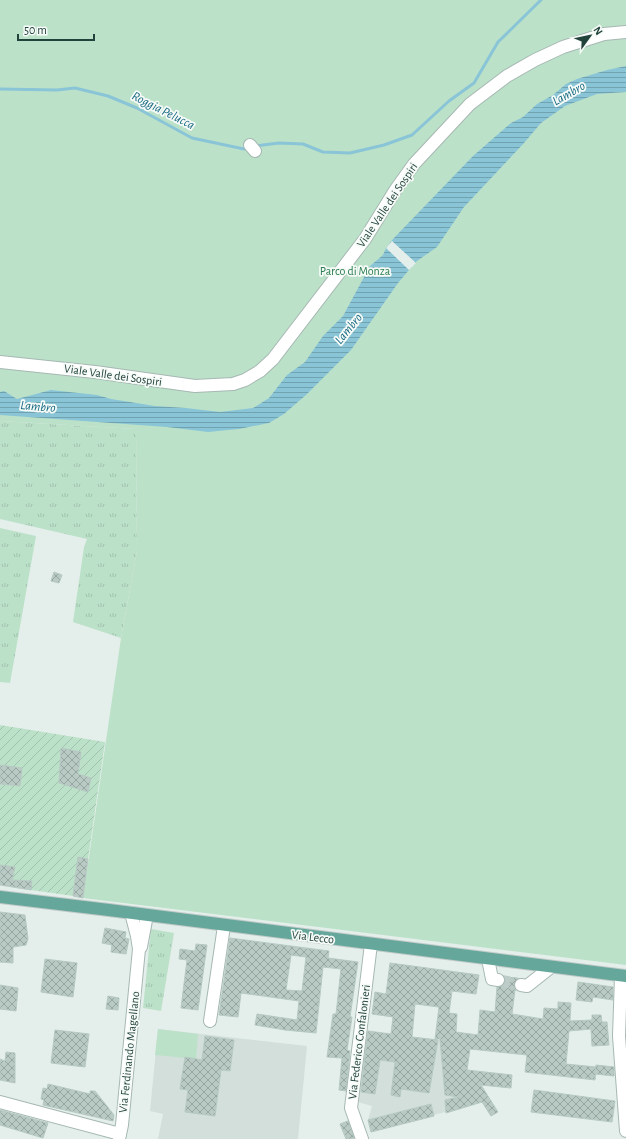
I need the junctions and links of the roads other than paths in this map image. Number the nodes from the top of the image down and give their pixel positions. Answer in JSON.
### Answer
{"nodes":[{"id":1,"x":626,"y":32,"type":"edge"},
{"id":2,"x":0,"y":362,"type":"edge"},
{"id":3,"x":0,"y":897,"type":"edge"},
{"id":4,"x":131,"y":913,"type":"junction"},
{"id":5,"x":147,"y":915,"type":"junction"},
{"id":6,"x":224,"y":926,"type":"junction"},
{"id":7,"x":371,"y":944,"type":"junction"},
{"id":8,"x":488,"y":959,"type":"junction"},
{"id":9,"x":138,"y":966,"type":"junction"},
{"id":10,"x":551,"y":967,"type":"junction"},
{"id":11,"x":623,"y":976,"type":"edge"},
{"id":12,"x":498,"y":980,"type":"dead end"},
{"id":13,"x":521,"y":985,"type":"tunnel mouth"},
{"id":14,"x":210,"y":1021,"type":"dead end"},
{"id":15,"x":0,"y":1102,"type":"edge"},
{"id":16,"x":626,"y":1131,"type":"edge"},
{"id":17,"x":119,"y":1137,"type":"edge"},
{"id":18,"x":362,"y":1139,"type":"edge"}],
"edges":[{"from":1,"to":2,"type":"street","name":"Viale Valle dei Sospiri"},
{"from":3,"to":4,"type":"main road","name":"Via Lecco"},
{"from":4,"to":5,"type":"main road","name":"Via Lecco"},
{"from":4,"to":9,"type":"street","name":"Via Ferdinando Magellano"},
{"from":5,"to":6,"type":"main road","name":"Via Lecco"},
{"from":5,"to":9,"type":"street","name":"Via Ferdinando Magellano"},
{"from":6,"to":7,"type":"main road","name":"Via Lecco"},
{"from":6,"to":14,"type":"street"},
{"from":7,"to":8,"type":"main road","name":"Via Lecco"},
{"from":7,"to":18,"type":"street","name":"Via Federico Confalonieri"},
{"from":8,"to":10,"type":"main road","name":"Via Lecco"},
{"from":8,"to":12,"type":"street"},
{"from":9,"to":17,"type":"street","name":"Via Ferdinando Magellano"},
{"from":10,"to":11,"type":"main road","name":"Via Lecco"},
{"from":10,"to":13,"type":"street"},
{"from":11,"to":16,"type":"street"},
{"from":15,"to":17,"type":"street"}]}
